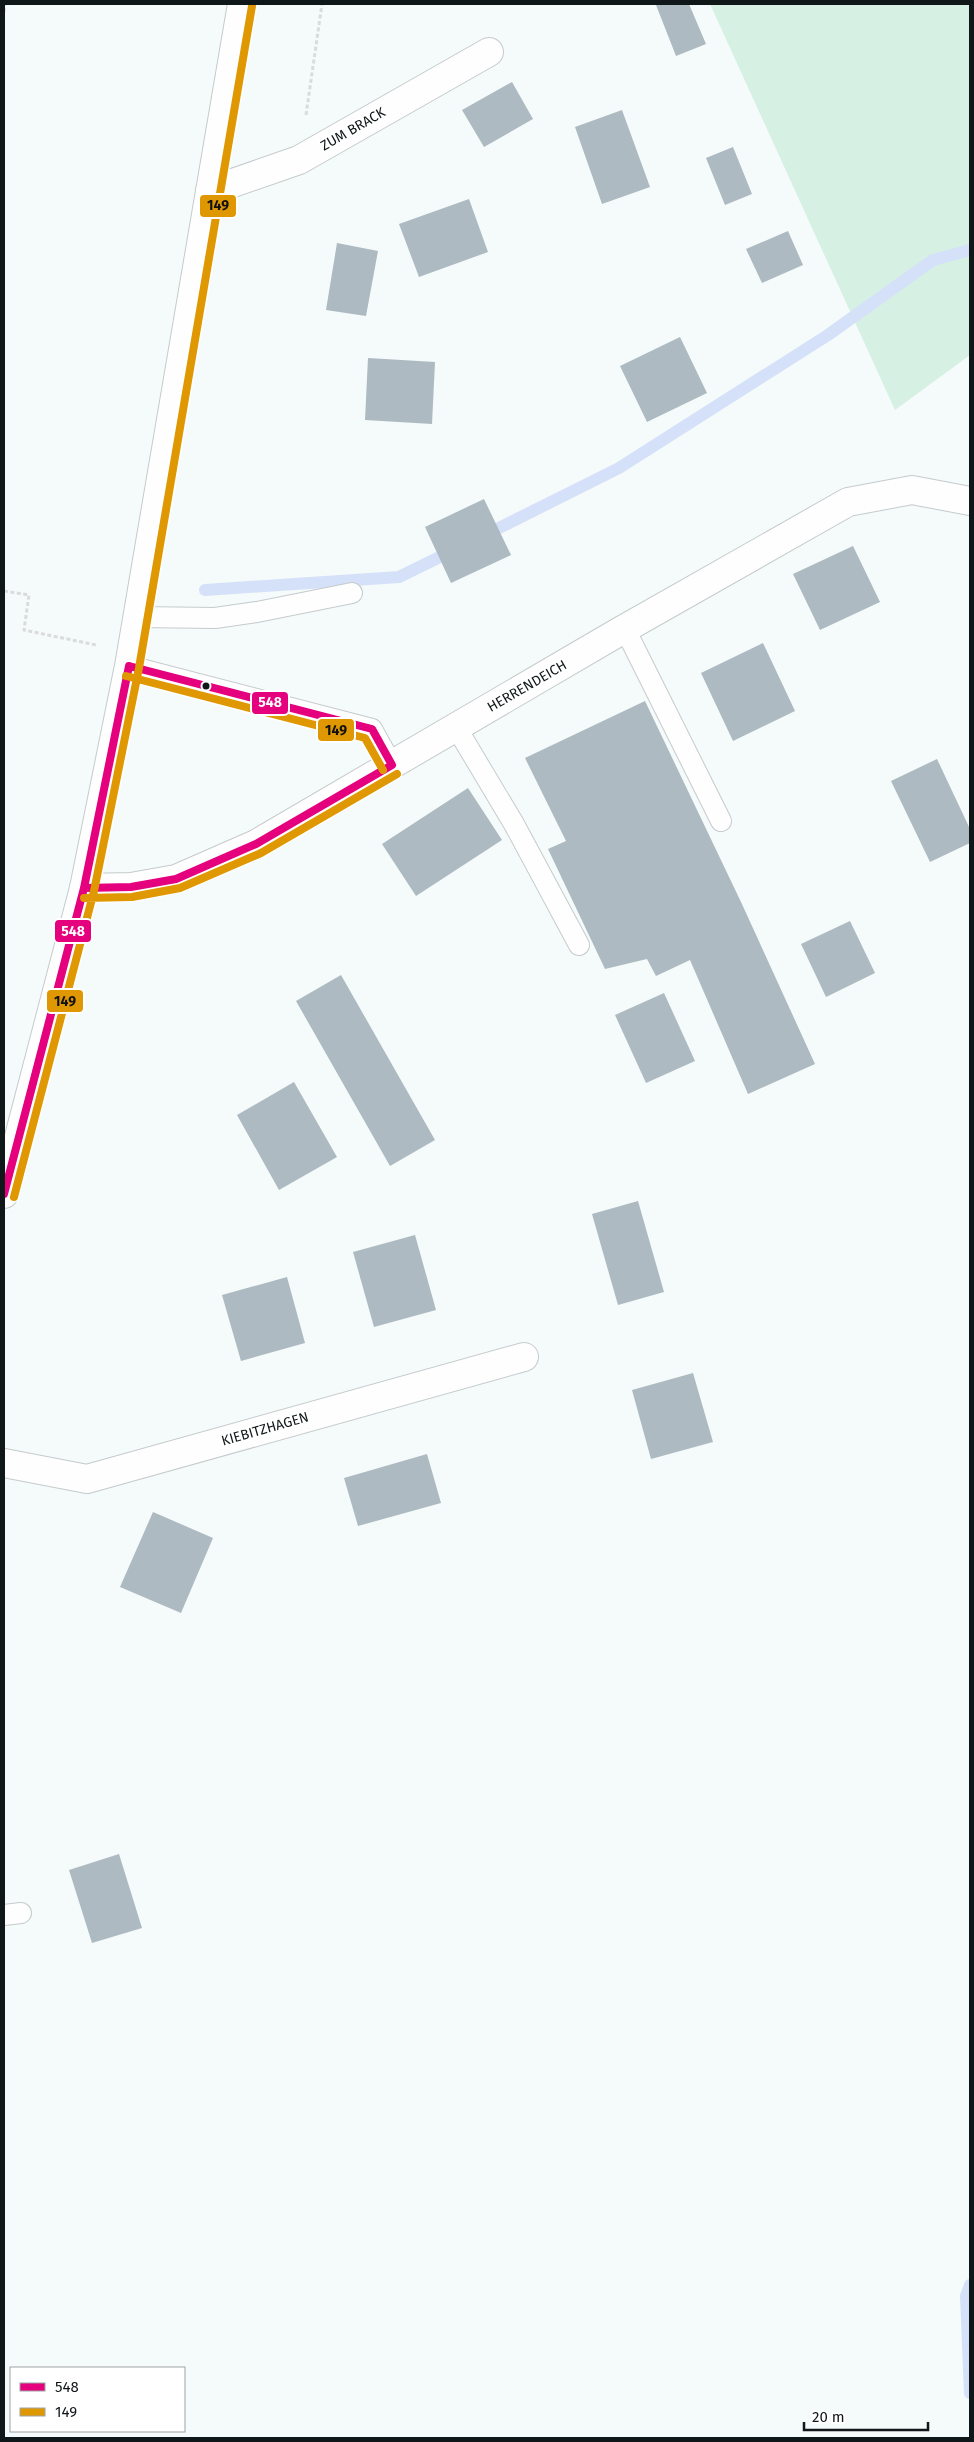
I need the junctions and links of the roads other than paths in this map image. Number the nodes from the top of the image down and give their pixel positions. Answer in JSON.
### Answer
{"nodes":[{"id":1,"x":242,"y":4,"type":"edge"},
{"id":2,"x":489,"y":52,"type":"dead end"},
{"id":3,"x":210,"y":191,"type":"junction"},
{"id":4,"x":970,"y":502,"type":"edge"},
{"id":5,"x":352,"y":593,"type":"dead end"},
{"id":6,"x":137,"y":617,"type":"junction"},
{"id":7,"x":625,"y":629,"type":"junction"},
{"id":8,"x":130,"y":659,"type":"junction"},
{"id":9,"x":456,"y":727,"type":"junction"},
{"id":10,"x":392,"y":765,"type":"junction"},
{"id":11,"x":721,"y":821,"type":"dead end"},
{"id":12,"x":84,"y":888,"type":"junction"},
{"id":13,"x":579,"y":945,"type":"dead end"},
{"id":14,"x":4,"y":1194,"type":"edge"},
{"id":15,"x":524,"y":1357,"type":"dead end"},
{"id":16,"x":4,"y":1463,"type":"edge"}],
"edges":[{"from":1,"to":3,"type":"street"},
{"from":2,"to":3,"type":"street","name":"ZUM BRACK"},
{"from":3,"to":6,"type":"street"},
{"from":4,"to":7,"type":"street","name":"HERRENDEICH"},
{"from":5,"to":6,"type":"lane"},
{"from":6,"to":8,"type":"street"},
{"from":7,"to":9,"type":"street","name":"HERRENDEICH"},
{"from":7,"to":11,"type":"lane"},
{"from":8,"to":10,"type":"lane"},
{"from":8,"to":12,"type":"street"},
{"from":9,"to":10,"type":"street","name":"HERRENDEICH"},
{"from":9,"to":13,"type":"lane"},
{"from":10,"to":12,"type":"street","name":"HERRENDEICH"},
{"from":12,"to":14,"type":"street"},
{"from":15,"to":16,"type":"street","name":"KIEBITZHAGEN"}]}
